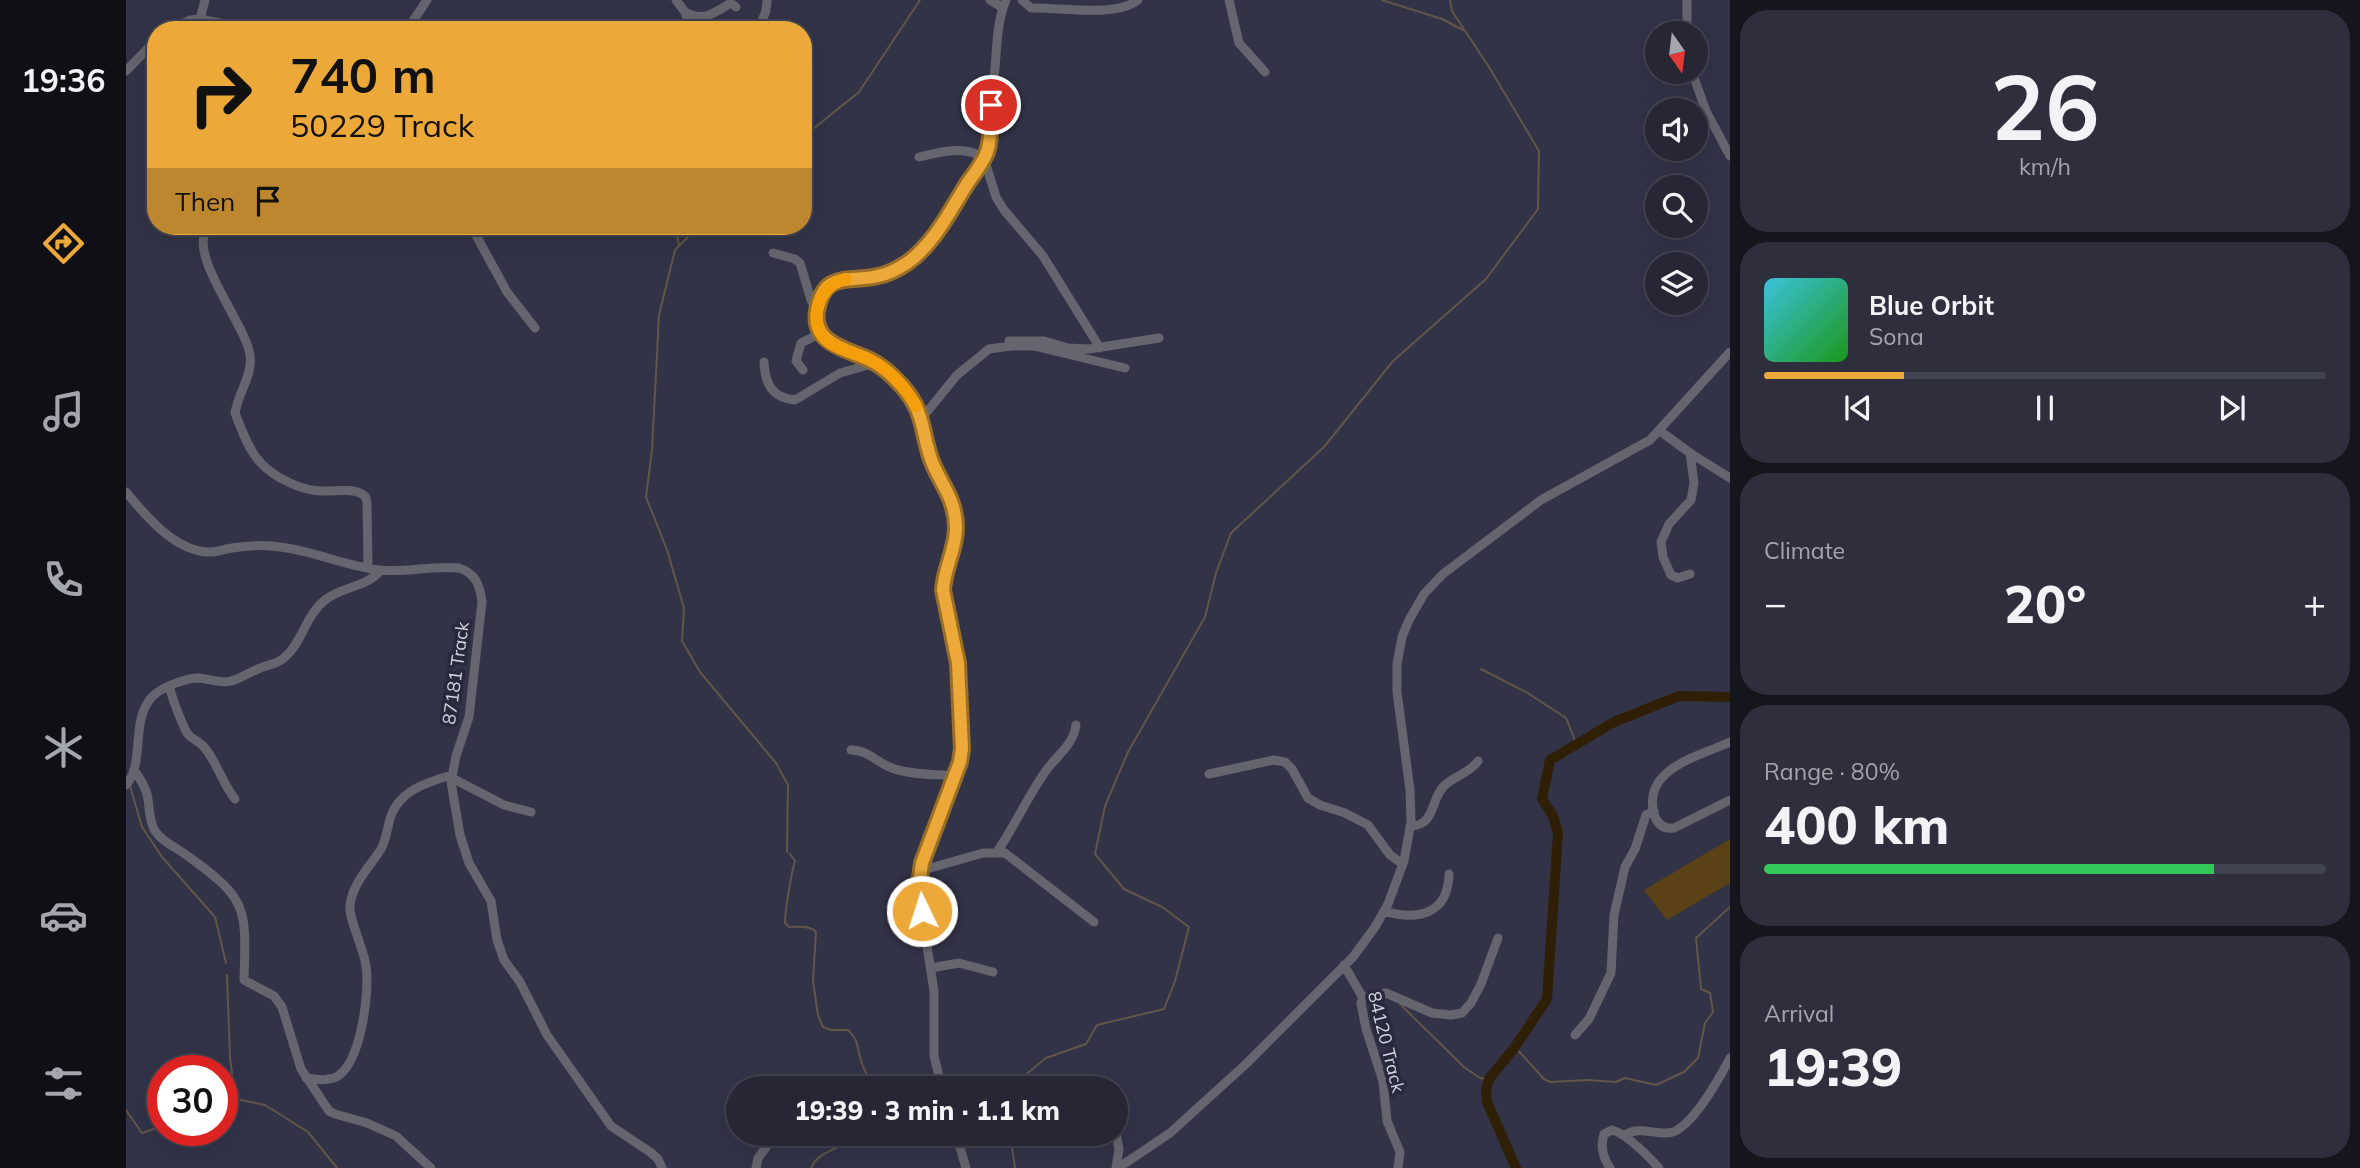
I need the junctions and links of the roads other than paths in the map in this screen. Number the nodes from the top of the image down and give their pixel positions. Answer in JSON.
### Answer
{"nodes":[{"id":1,"x":205,"y":0,"type":"edge"},
{"id":2,"x":428,"y":0,"type":"edge"},
{"id":3,"x":676,"y":0,"type":"edge"},
{"id":4,"x":767,"y":0,"type":"edge"},
{"id":5,"x":990,"y":0,"type":"edge"},
{"id":6,"x":1022,"y":0,"type":"edge"},
{"id":7,"x":1138,"y":0,"type":"edge"},
{"id":8,"x":1229,"y":0,"type":"edge"},
{"id":9,"x":1687,"y":0,"type":"edge"},
{"id":10,"x":1005,"y":4,"type":"edge"},
{"id":11,"x":736,"y":7,"type":"dead end"},
{"id":12,"x":685,"y":12,"type":"junction"},
{"id":13,"x":200,"y":19,"type":"junction"},
{"id":14,"x":188,"y":21,"type":"edge"},
{"id":15,"x":211,"y":21,"type":"edge"},
{"id":16,"x":413,"y":21,"type":"edge"},
{"id":17,"x":688,"y":21,"type":"edge"},
{"id":18,"x":762,"y":21,"type":"edge"},
{"id":19,"x":1688,"y":21,"type":"edge"},
{"id":20,"x":147,"y":49,"type":"edge"},
{"id":21,"x":126,"y":71,"type":"edge"},
{"id":22,"x":1265,"y":72,"type":"dead end"},
{"id":23,"x":1696,"y":84,"type":"edge"},
{"id":24,"x":1730,"y":156,"type":"edge"},
{"id":25,"x":919,"y":158,"type":"dead end"},
{"id":26,"x":984,"y":158,"type":"junction"},
{"id":27,"x":204,"y":235,"type":"edge"},
{"id":28,"x":476,"y":235,"type":"edge"},
{"id":29,"x":773,"y":253,"type":"dead end"},
{"id":30,"x":817,"y":311,"type":"junction"},
{"id":31,"x":535,"y":328,"type":"dead end"},
{"id":32,"x":821,"y":333,"type":"junction"},
{"id":33,"x":1158,"y":338,"type":"dead end"},
{"id":34,"x":1100,"y":348,"type":"junction"},
{"id":35,"x":989,"y":349,"type":"junction"},
{"id":36,"x":1730,"y":352,"type":"edge"},
{"id":37,"x":764,"y":362,"type":"dead end"},
{"id":38,"x":875,"y":363,"type":"junction"},
{"id":39,"x":1125,"y":368,"type":"dead end"},
{"id":40,"x":803,"y":370,"type":"dead end"},
{"id":41,"x":922,"y":418,"type":"junction"},
{"id":42,"x":1660,"y":431,"type":"junction"},
{"id":43,"x":1689,"y":453,"type":"junction"},
{"id":44,"x":1730,"y":478,"type":"edge"},
{"id":45,"x":126,"y":492,"type":"edge"},
{"id":46,"x":368,"y":568,"type":"junction"},
{"id":47,"x":381,"y":570,"type":"junction"},
{"id":48,"x":1690,"y":574,"type":"dead end"},
{"id":49,"x":170,"y":687,"type":"junction"},
{"id":50,"x":1076,"y":725,"type":"dead end"},
{"id":51,"x":1730,"y":742,"type":"edge"},
{"id":52,"x":851,"y":750,"type":"dead end"},
{"id":53,"x":1478,"y":761,"type":"dead end"},
{"id":54,"x":134,"y":770,"type":"junction"},
{"id":55,"x":1209,"y":774,"type":"dead end"},
{"id":56,"x":452,"y":776,"type":"junction"},
{"id":57,"x":954,"y":776,"type":"junction"},
{"id":58,"x":126,"y":785,"type":"edge"},
{"id":59,"x":235,"y":799,"type":"dead end"},
{"id":60,"x":1730,"y":800,"type":"edge"},
{"id":61,"x":1654,"y":811,"type":"junction"},
{"id":62,"x":531,"y":812,"type":"dead end"},
{"id":63,"x":1410,"y":826,"type":"junction"},
{"id":64,"x":997,"y":852,"type":"junction"},
{"id":65,"x":1403,"y":864,"type":"junction"},
{"id":66,"x":920,"y":871,"type":"junction"},
{"id":67,"x":1449,"y":874,"type":"dead end"},
{"id":68,"x":1384,"y":911,"type":"junction"},
{"id":69,"x":1094,"y":922,"type":"dead end"},
{"id":70,"x":1498,"y":938,"type":"dead end"},
{"id":71,"x":1344,"y":965,"type":"junction"},
{"id":72,"x":931,"y":968,"type":"junction"},
{"id":73,"x":993,"y":972,"type":"dead end"},
{"id":74,"x":1363,"y":998,"type":"junction"},
{"id":75,"x":1575,"y":1035,"type":"dead end"},
{"id":76,"x":1730,"y":1058,"type":"edge"},
{"id":77,"x":939,"y":1076,"type":"edge"},
{"id":78,"x":306,"y":1078,"type":"junction"},
{"id":79,"x":1625,"y":1135,"type":"junction"},
{"id":80,"x":767,"y":1146,"type":"edge"},
{"id":81,"x":960,"y":1146,"type":"edge"},
{"id":82,"x":1118,"y":1146,"type":"edge"},
{"id":83,"x":430,"y":1168,"type":"edge"},
{"id":84,"x":662,"y":1168,"type":"edge"},
{"id":85,"x":756,"y":1168,"type":"edge"},
{"id":86,"x":966,"y":1168,"type":"edge"},
{"id":87,"x":1117,"y":1168,"type":"edge"},
{"id":88,"x":1398,"y":1168,"type":"edge"},
{"id":89,"x":1610,"y":1168,"type":"edge"},
{"id":90,"x":1660,"y":1168,"type":"edge"}],
"edges":[{"from":1,"to":13,"type":"street"},
{"from":2,"to":16,"type":"street"},
{"from":3,"to":12,"type":"street"},
{"from":4,"to":18,"type":"street"},
{"from":5,"to":10,"type":"street"},
{"from":6,"to":7,"type":"street"},
{"from":8,"to":22,"type":"street"},
{"from":9,"to":19,"type":"street"},
{"from":10,"to":26,"type":"street"},
{"from":11,"to":12,"type":"street"},
{"from":12,"to":17,"type":"street"},
{"from":13,"to":14,"type":"street"},
{"from":13,"to":15,"type":"street"},
{"from":20,"to":21,"type":"street"},
{"from":23,"to":24,"type":"street"},
{"from":25,"to":26,"type":"street"},
{"from":26,"to":30,"type":"street"},
{"from":26,"to":34,"type":"street"},
{"from":27,"to":46,"type":"street"},
{"from":28,"to":31,"type":"street"},
{"from":29,"to":30,"type":"street"},
{"from":30,"to":32,"type":"street"},
{"from":32,"to":38,"type":"street"},
{"from":32,"to":40,"type":"street"},
{"from":33,"to":34,"type":"street"},
{"from":34,"to":35,"type":"street"},
{"from":35,"to":39,"type":"street"},
{"from":35,"to":41,"type":"street"},
{"from":36,"to":42,"type":"street"},
{"from":37,"to":38,"type":"street"},
{"from":38,"to":41,"type":"street"},
{"from":41,"to":57,"type":"street"},
{"from":42,"to":43,"type":"street"},
{"from":42,"to":63,"type":"street"},
{"from":43,"to":44,"type":"street"},
{"from":43,"to":48,"type":"street"},
{"from":45,"to":46,"type":"street","name":"87181 Track"},
{"from":46,"to":47,"type":"street","name":"87181 Track"},
{"from":47,"to":49,"type":"street"},
{"from":47,"to":56,"type":"street","name":"87181 Track"},
{"from":49,"to":54,"type":"street"},
{"from":49,"to":59,"type":"street"},
{"from":50,"to":64,"type":"street"},
{"from":51,"to":61,"type":"street"},
{"from":52,"to":57,"type":"street"},
{"from":53,"to":63,"type":"street"},
{"from":54,"to":58,"type":"street"},
{"from":54,"to":78,"type":"street"},
{"from":55,"to":65,"type":"street"},
{"from":56,"to":62,"type":"street"},
{"from":56,"to":78,"type":"street"},
{"from":56,"to":84,"type":"street","name":"87181 Track"},
{"from":57,"to":66,"type":"street"},
{"from":60,"to":61,"type":"street"},
{"from":61,"to":75,"type":"street"},
{"from":63,"to":65,"type":"street"},
{"from":64,"to":66,"type":"street"},
{"from":64,"to":69,"type":"street"},
{"from":65,"to":68,"type":"street"},
{"from":66,"to":72,"type":"street"},
{"from":67,"to":68,"type":"street"},
{"from":68,"to":71,"type":"street"},
{"from":70,"to":74,"type":"street"},
{"from":71,"to":74,"type":"street","name":"84120 Track"},
{"from":71,"to":87,"type":"street"},
{"from":72,"to":73,"type":"street"},
{"from":72,"to":77,"type":"street"},
{"from":74,"to":88,"type":"street","name":"84120 Track"},
{"from":76,"to":79,"type":"street"},
{"from":78,"to":83,"type":"street"},
{"from":79,"to":89,"type":"street"},
{"from":79,"to":90,"type":"street"},
{"from":80,"to":85,"type":"street"},
{"from":81,"to":86,"type":"street"},
{"from":82,"to":87,"type":"street"}]}
